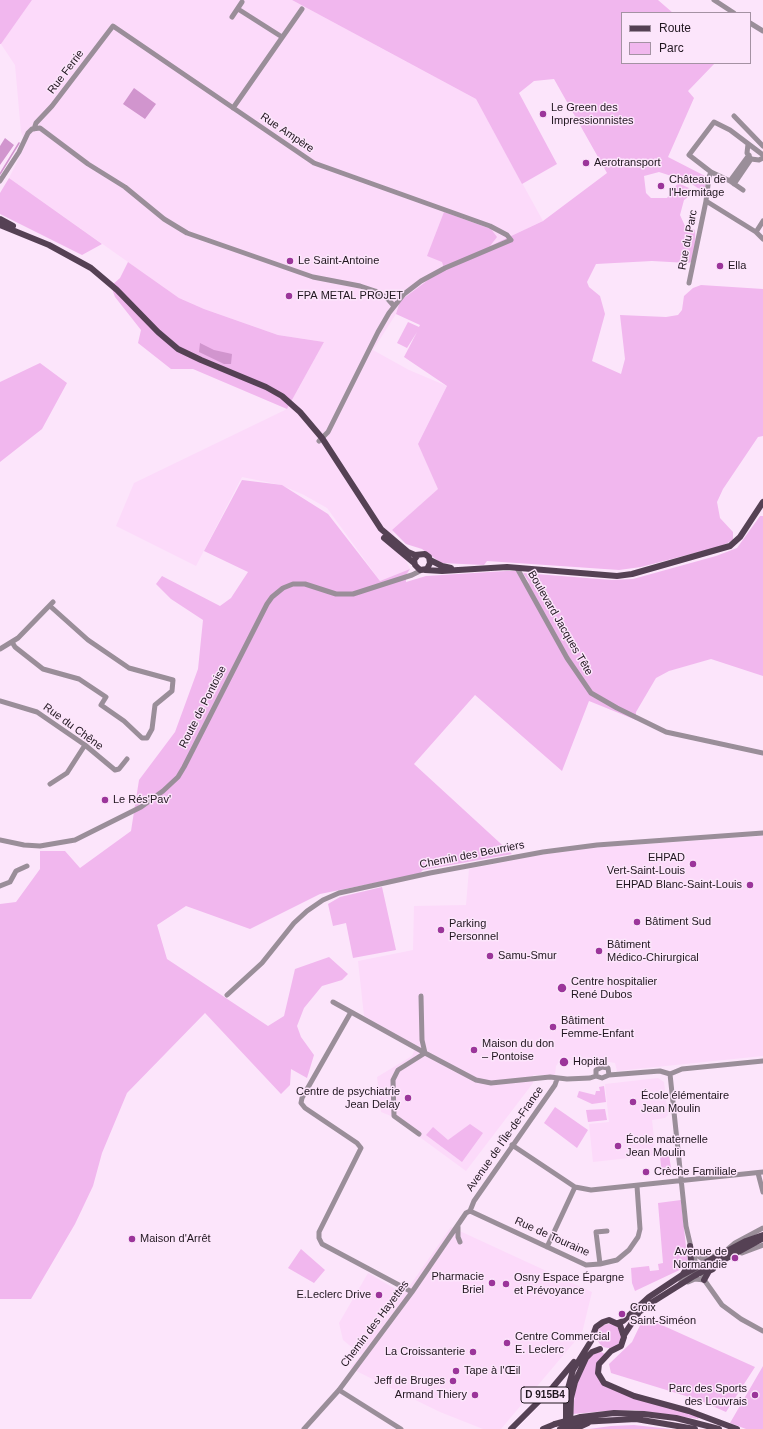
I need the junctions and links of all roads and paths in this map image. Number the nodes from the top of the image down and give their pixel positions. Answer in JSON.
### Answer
{"nodes":[{"id":1,"x":714,"y":0,"type":"edge"},
{"id":2,"x":242,"y":2,"type":"dead end"},
{"id":3,"x":238,"y":9,"type":"junction"},
{"id":4,"x":302,"y":9,"type":"dead end"},
{"id":5,"x":732,"y":12,"type":"edge"},
{"id":6,"x":232,"y":17,"type":"dead end"},
{"id":7,"x":751,"y":24,"type":"edge"},
{"id":8,"x":113,"y":26,"type":"joint"},
{"id":9,"x":763,"y":31,"type":"edge"},
{"id":10,"x":282,"y":37,"type":"junction"},
{"id":11,"x":232,"y":108,"type":"junction"},
{"id":12,"x":734,"y":116,"type":"dead end"},
{"id":13,"x":34,"y":128,"type":"junction"},
{"id":14,"x":748,"y":144,"type":"junction"},
{"id":15,"x":763,"y":146,"type":"edge"},
{"id":16,"x":750,"y":157,"type":"junction"},
{"id":17,"x":763,"y":157,"type":"edge"},
{"id":18,"x":711,"y":172,"type":"junction"},
{"id":19,"x":0,"y":181,"type":"edge"},
{"id":20,"x":732,"y":183,"type":"junction"},
{"id":21,"x":743,"y":190,"type":"dead end"},
{"id":22,"x":706,"y":201,"type":"junction"},
{"id":23,"x":0,"y":219,"type":"edge"},
{"id":24,"x":763,"y":221,"type":"edge"},
{"id":25,"x":0,"y":225,"type":"edge"},
{"id":26,"x":756,"y":232,"type":"junction"},
{"id":27,"x":763,"y":239,"type":"edge"},
{"id":28,"x":39,"y":240,"type":"junction"},
{"id":29,"x":690,"y":283,"type":"dead end"},
{"id":30,"x":394,"y":306,"type":"junction"},
{"id":31,"x":320,"y":439,"type":"junction"},
{"id":32,"x":763,"y":502,"type":"edge"},
{"id":33,"x":418,"y":555,"type":"junction"},
{"id":34,"x":430,"y":560,"type":"junction"},
{"id":35,"x":415,"y":564,"type":"junction"},
{"id":36,"x":517,"y":568,"type":"junction"},
{"id":37,"x":459,"y":569,"type":"junction"},
{"id":38,"x":424,"y":570,"type":"junction"},
{"id":39,"x":406,"y":577,"type":"junction"},
{"id":40,"x":12,"y":642,"type":"junction"},
{"id":41,"x":0,"y":649,"type":"edge"},
{"id":42,"x":0,"y":701,"type":"edge"},
{"id":43,"x":85,"y":745,"type":"junction"},
{"id":44,"x":763,"y":753,"type":"edge"},
{"id":45,"x":127,"y":759,"type":"dead end"},
{"id":46,"x":50,"y":784,"type":"dead end"},
{"id":47,"x":763,"y":833,"type":"edge"},
{"id":48,"x":0,"y":840,"type":"edge"},
{"id":49,"x":28,"y":866,"type":"dead end"},
{"id":50,"x":0,"y":886,"type":"edge"},
{"id":51,"x":227,"y":996,"type":"dead end"},
{"id":52,"x":421,"y":996,"type":"dead end"},
{"id":53,"x":333,"y":1002,"type":"dead end"},
{"id":54,"x":351,"y":1012,"type":"junction"},
{"id":55,"x":425,"y":1053,"type":"junction"},
{"id":56,"x":763,"y":1061,"type":"edge"},
{"id":57,"x":670,"y":1074,"type":"junction"},
{"id":58,"x":609,"y":1075,"type":"junction"},
{"id":59,"x":596,"y":1076,"type":"junction"},
{"id":60,"x":557,"y":1078,"type":"junction"},
{"id":61,"x":419,"y":1134,"type":"dead end"},
{"id":62,"x":512,"y":1144,"type":"junction"},
{"id":63,"x":761,"y":1172,"type":"edge"},
{"id":64,"x":682,"y":1182,"type":"junction"},
{"id":65,"x":637,"y":1186,"type":"junction"},
{"id":66,"x":575,"y":1187,"type":"junction"},
{"id":67,"x":763,"y":1192,"type":"edge"},
{"id":68,"x":470,"y":1211,"type":"junction"},
{"id":69,"x":458,"y":1226,"type":"junction"},
{"id":70,"x":763,"y":1228,"type":"edge"},
{"id":71,"x":607,"y":1231,"type":"dead end"},
{"id":72,"x":763,"y":1235,"type":"edge"},
{"id":73,"x":763,"y":1238,"type":"edge"},
{"id":74,"x":449,"y":1239,"type":"junction"},
{"id":75,"x":763,"y":1245,"type":"edge"},
{"id":76,"x":547,"y":1246,"type":"junction"},
{"id":77,"x":691,"y":1249,"type":"junction"},
{"id":78,"x":730,"y":1250,"type":"junction"},
{"id":79,"x":721,"y":1257,"type":"junction"},
{"id":80,"x":600,"y":1264,"type":"junction"},
{"id":81,"x":699,"y":1270,"type":"junction"},
{"id":82,"x":682,"y":1275,"type":"junction"},
{"id":83,"x":704,"y":1280,"type":"junction"},
{"id":84,"x":680,"y":1284,"type":"junction"},
{"id":85,"x":412,"y":1292,"type":"junction"},
{"id":86,"x":618,"y":1323,"type":"junction"},
{"id":87,"x":763,"y":1331,"type":"edge"},
{"id":88,"x":624,"y":1335,"type":"junction"},
{"id":89,"x":593,"y":1336,"type":"junction"},
{"id":90,"x":600,"y":1349,"type":"junction"},
{"id":91,"x":611,"y":1351,"type":"junction"},
{"id":92,"x":577,"y":1360,"type":"junction"},
{"id":93,"x":339,"y":1390,"type":"junction"},
{"id":94,"x":579,"y":1424,"type":"edge"},
{"id":95,"x":304,"y":1429,"type":"edge"},
{"id":96,"x":401,"y":1429,"type":"edge"},
{"id":97,"x":511,"y":1429,"type":"edge"},
{"id":98,"x":543,"y":1429,"type":"edge"},
{"id":99,"x":560,"y":1429,"type":"edge"},
{"id":100,"x":566,"y":1429,"type":"edge"},
{"id":101,"x":570,"y":1429,"type":"edge"},
{"id":102,"x":695,"y":1429,"type":"edge"},
{"id":103,"x":719,"y":1429,"type":"edge"},
{"id":104,"x":737,"y":1429,"type":"edge"}],
"edges":[{"from":1,"to":5,"type":"street"},
{"from":2,"to":3,"type":"street"},
{"from":3,"to":6,"type":"street"},
{"from":3,"to":10,"type":"street"},
{"from":4,"to":10,"type":"street"},
{"from":7,"to":9,"type":"street"},
{"from":8,"to":11,"type":"street","name":"Rue Ampère"},
{"from":8,"to":13,"type":"street","name":"Rue Ferrie"},
{"from":10,"to":11,"type":"street"},
{"from":11,"to":30,"type":"street","name":"Rue Ampère"},
{"from":12,"to":15,"type":"street"},
{"from":13,"to":19,"type":"street","name":"Rue Ferrie"},
{"from":13,"to":30,"type":"street"},
{"from":14,"to":16,"type":"street"},
{"from":14,"to":17,"type":"street"},
{"from":14,"to":18,"type":"street"},
{"from":16,"to":17,"type":"street"},
{"from":16,"to":20,"type":"street"},
{"from":18,"to":20,"type":"street"},
{"from":18,"to":22,"type":"street","name":"Rue du Parc"},
{"from":20,"to":21,"type":"street"},
{"from":22,"to":26,"type":"street"},
{"from":22,"to":29,"type":"street","name":"Rue du Parc"},
{"from":23,"to":28,"type":"main road"},
{"from":24,"to":26,"type":"street"},
{"from":25,"to":28,"type":"main road"},
{"from":26,"to":27,"type":"street"},
{"from":28,"to":31,"type":"main road"},
{"from":30,"to":31,"type":"street"},
{"from":31,"to":33,"type":"main road"},
{"from":31,"to":35,"type":"main road"},
{"from":32,"to":36,"type":"main road"},
{"from":33,"to":34,"type":"main road"},
{"from":33,"to":35,"type":"main road"},
{"from":34,"to":37,"type":"main road"},
{"from":34,"to":38,"type":"main road"},
{"from":35,"to":38,"type":"main road"},
{"from":35,"to":39,"type":"street"},
{"from":36,"to":37,"type":"main road"},
{"from":36,"to":44,"type":"street","name":"Boulevard Jacques Tête"},
{"from":37,"to":38,"type":"main road"},
{"from":38,"to":39,"type":"street","name":"Route de Pontoise"},
{"from":39,"to":48,"type":"street","name":"Route de Pontoise"},
{"from":40,"to":40,"type":"street"},
{"from":40,"to":41,"type":"street"},
{"from":42,"to":43,"type":"street","name":"Rue du Chêne"},
{"from":43,"to":45,"type":"street","name":"Rue du Chêne"},
{"from":43,"to":46,"type":"street"},
{"from":47,"to":51,"type":"street","name":"Chemin des Beurriers"},
{"from":49,"to":50,"type":"street"},
{"from":52,"to":55,"type":"street"},
{"from":53,"to":54,"type":"street"},
{"from":54,"to":55,"type":"street"},
{"from":54,"to":85,"type":"street"},
{"from":55,"to":60,"type":"street"},
{"from":55,"to":61,"type":"street"},
{"from":56,"to":57,"type":"street"},
{"from":57,"to":58,"type":"street"},
{"from":57,"to":64,"type":"street"},
{"from":58,"to":59,"type":"street"},
{"from":58,"to":59,"type":"street"},
{"from":59,"to":60,"type":"street"},
{"from":60,"to":62,"type":"street","name":"Avenue de l'Île-de-France"},
{"from":62,"to":66,"type":"street"},
{"from":62,"to":68,"type":"street","name":"Avenue de l'Île-de-France"},
{"from":63,"to":64,"type":"street"},
{"from":63,"to":67,"type":"street"},
{"from":64,"to":65,"type":"street"},
{"from":64,"to":77,"type":"street"},
{"from":65,"to":66,"type":"street"},
{"from":65,"to":80,"type":"street","name":"Rue de Touraine"},
{"from":66,"to":76,"type":"street"},
{"from":68,"to":69,"type":"street","name":"Avenue de l'Île-de-France"},
{"from":68,"to":76,"type":"street","name":"Rue de Touraine"},
{"from":69,"to":74,"type":"street","name":"Chemin des Hayettes"},
{"from":69,"to":74,"type":"street"},
{"from":70,"to":79,"type":"street"},
{"from":71,"to":80,"type":"street"},
{"from":72,"to":78,"type":"main road"},
{"from":73,"to":79,"type":"main road"},
{"from":74,"to":85,"type":"street","name":"Chemin des Hayettes"},
{"from":75,"to":79,"type":"street"},
{"from":76,"to":80,"type":"street","name":"Rue de Touraine"},
{"from":77,"to":79,"type":"street"},
{"from":77,"to":81,"type":"street"},
{"from":77,"to":82,"type":"main road"},
{"from":78,"to":79,"type":"main road"},
{"from":78,"to":81,"type":"street"},
{"from":79,"to":81,"type":"main road"},
{"from":79,"to":83,"type":"main road"},
{"from":81,"to":82,"type":"main road"},
{"from":81,"to":83,"type":"street"},
{"from":81,"to":84,"type":"main road"},
{"from":82,"to":86,"type":"main road"},
{"from":83,"to":84,"type":"street"},
{"from":83,"to":87,"type":"street"},
{"from":84,"to":88,"type":"main road"},
{"from":85,"to":93,"type":"street","name":"Chemin des Hayettes"},
{"from":86,"to":88,"type":"main road"},
{"from":86,"to":89,"type":"main road"},
{"from":88,"to":91,"type":"main road"},
{"from":89,"to":90,"type":"main road"},
{"from":89,"to":92,"type":"main road"},
{"from":90,"to":91,"type":"main road"},
{"from":90,"to":101,"type":"main road"},
{"from":91,"to":104,"type":"main road"},
{"from":92,"to":97,"type":"main road","number":"D 915B4"},
{"from":92,"to":100,"type":"main road"},
{"from":93,"to":95,"type":"street","name":"Chemin des Hayettes"},
{"from":93,"to":96,"type":"street"},
{"from":94,"to":98,"type":"main road","bridge":true},
{"from":94,"to":99,"type":"main road","bridge":true},
{"from":94,"to":102,"type":"main road"},
{"from":94,"to":103,"type":"main road"}]}
